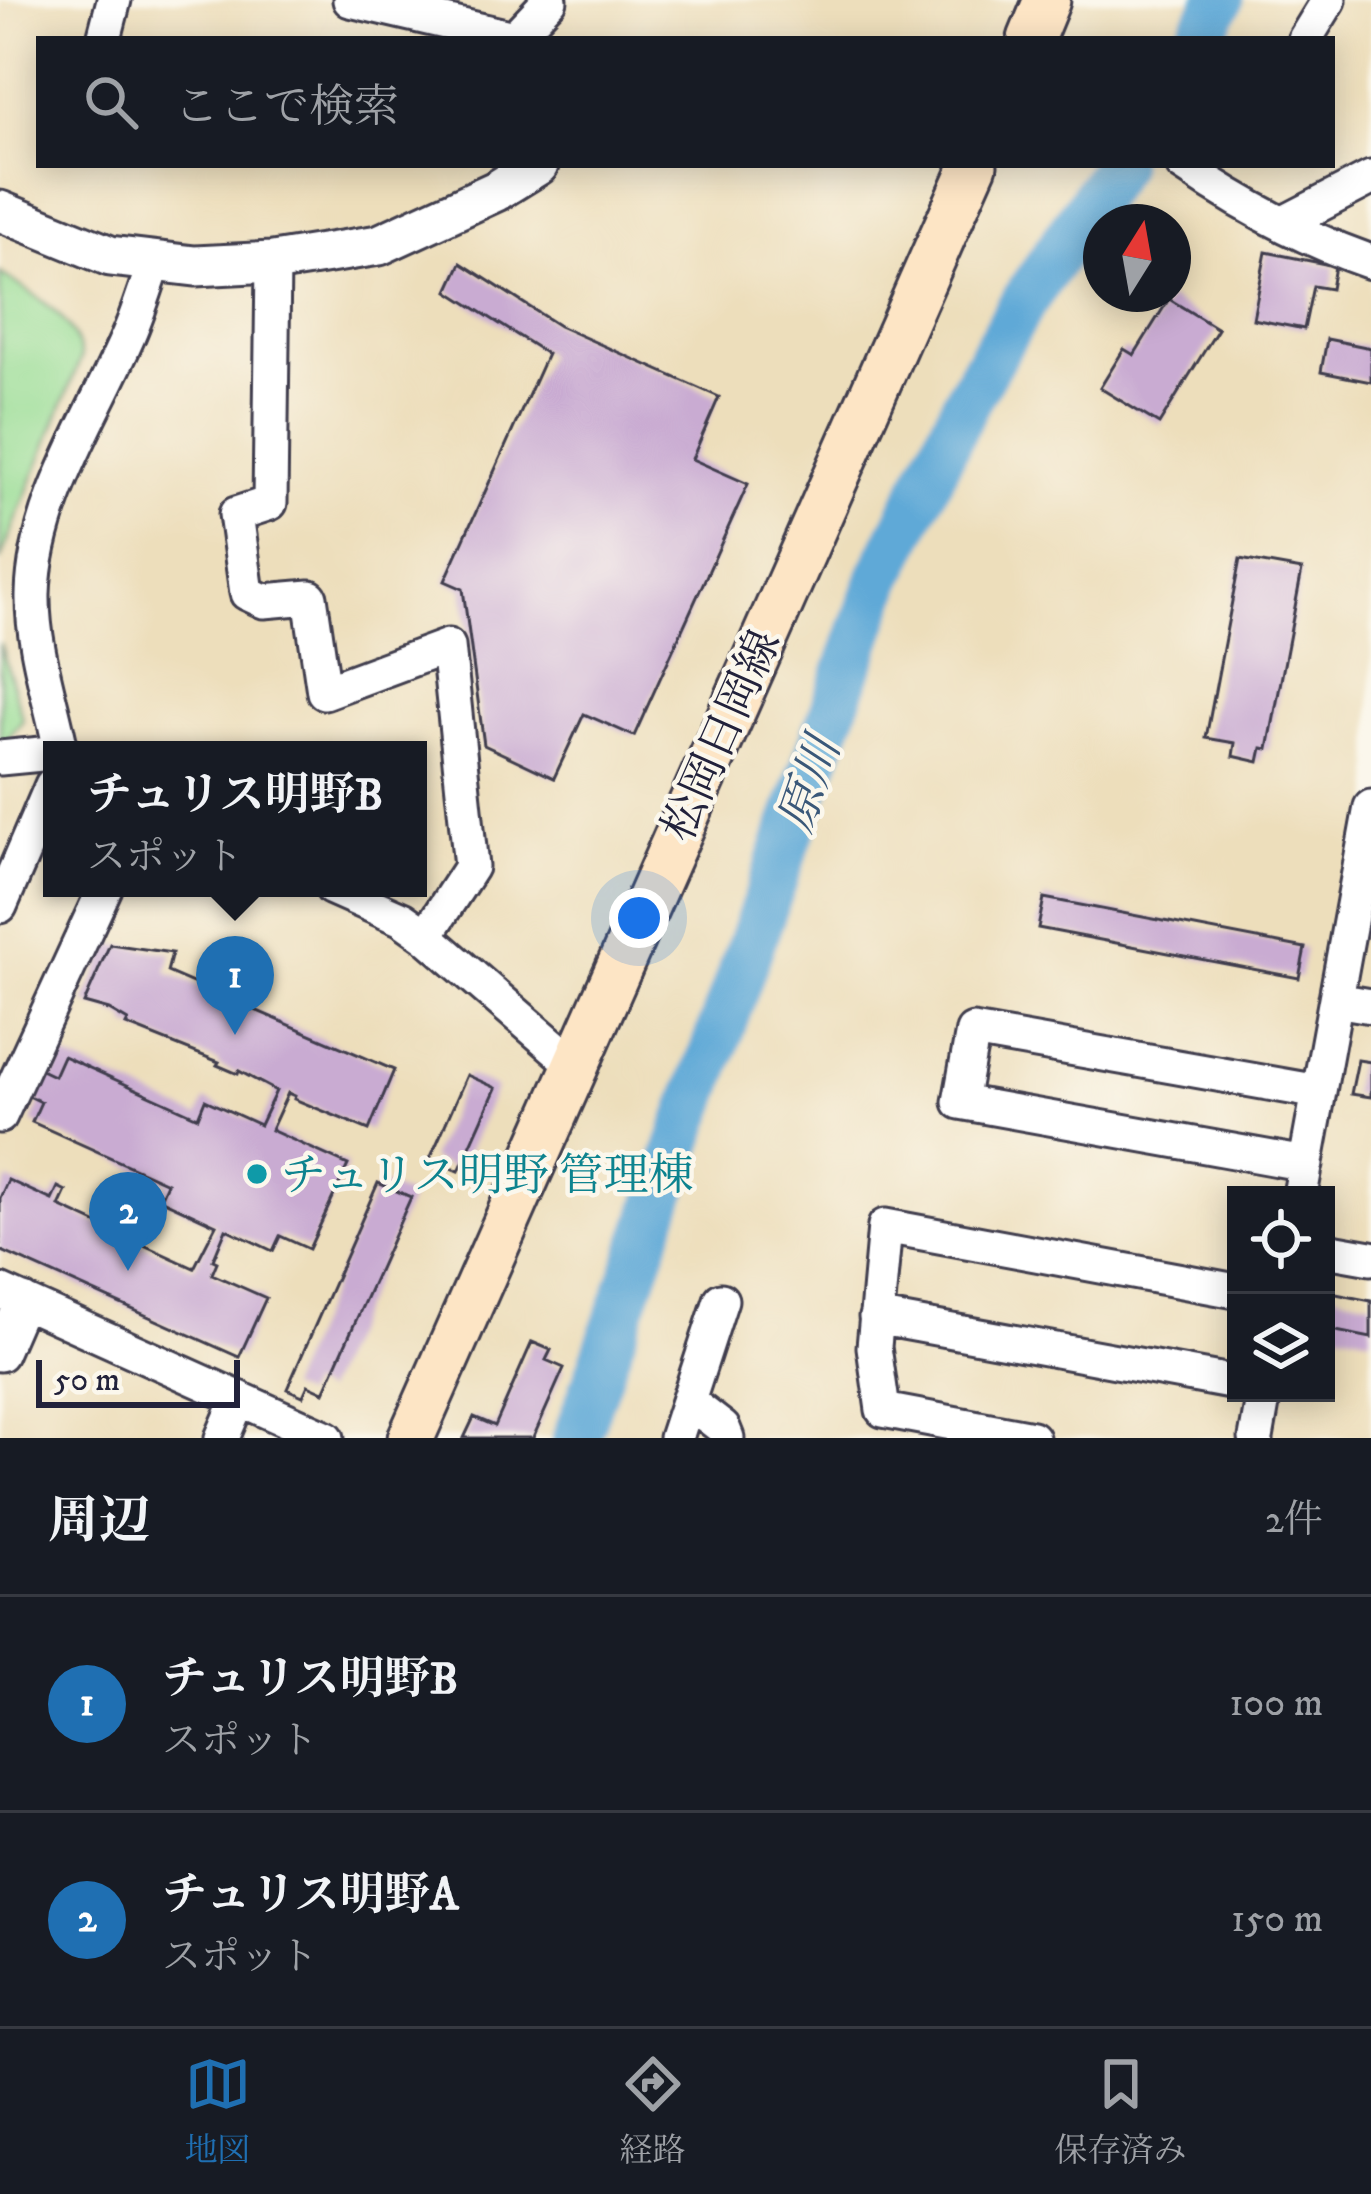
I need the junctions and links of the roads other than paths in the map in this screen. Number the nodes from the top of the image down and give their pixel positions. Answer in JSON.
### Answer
{"nodes":[{"id":1,"x":114,"y":0,"type":"edge"},
{"id":2,"x":350,"y":0,"type":"edge"},
{"id":3,"x":550,"y":0,"type":"edge"},
{"id":4,"x":1047,"y":0,"type":"edge"},
{"id":5,"x":1329,"y":0,"type":"edge"},
{"id":6,"x":105,"y":36,"type":"edge"},
{"id":7,"x":504,"y":36,"type":"edge"},
{"id":8,"x":515,"y":36,"type":"edge"},
{"id":9,"x":1031,"y":36,"type":"edge"},
{"id":10,"x":1307,"y":36,"type":"edge"},
{"id":11,"x":533,"y":168,"type":"edge"},
{"id":12,"x":973,"y":168,"type":"edge"},
{"id":13,"x":1194,"y":168,"type":"edge"},
{"id":14,"x":1226,"y":177,"type":"edge"},
{"id":15,"x":1371,"y":178,"type":"edge"},
{"id":16,"x":0,"y":211,"type":"edge"},
{"id":17,"x":1284,"y":223,"type":"junction"},
{"id":18,"x":273,"y":262,"type":"junction"},
{"id":19,"x":1371,"y":262,"type":"edge"},
{"id":20,"x":154,"y":264,"type":"junction"},
{"id":21,"x":59,"y":741,"type":"edge"},
{"id":22,"x":43,"y":754,"type":"edge"},
{"id":23,"x":0,"y":758,"type":"edge"},
{"id":24,"x":43,"y":806,"type":"edge"},
{"id":25,"x":1371,"y":807,"type":"edge"},
{"id":26,"x":101,"y":897,"type":"edge"},
{"id":27,"x":352,"y":897,"type":"edge"},
{"id":28,"x":0,"y":906,"type":"edge"},
{"id":29,"x":426,"y":936,"type":"junction"},
{"id":30,"x":1336,"y":1000,"type":"junction"},
{"id":31,"x":1371,"y":1006,"type":"edge"},
{"id":32,"x":575,"y":1065,"type":"junction"},
{"id":33,"x":1319,"y":1092,"type":"junction"},
{"id":34,"x":0,"y":1117,"type":"edge"},
{"id":35,"x":1303,"y":1180,"type":"edge"},
{"id":36,"x":1335,"y":1252,"type":"edge"},
{"id":37,"x":1371,"y":1258,"type":"edge"},
{"id":38,"x":1227,"y":1290,"type":"edge"},
{"id":39,"x":12,"y":1296,"type":"edge"},
{"id":40,"x":721,"y":1300,"type":"dead end"},
{"id":41,"x":876,"y":1317,"type":"junction"},
{"id":42,"x":0,"y":1354,"type":"edge"},
{"id":43,"x":1227,"y":1381,"type":"edge"},
{"id":44,"x":238,"y":1398,"type":"junction"},
{"id":45,"x":688,"y":1401,"type":"junction"},
{"id":46,"x":1262,"y":1402,"type":"edge"},
{"id":47,"x":222,"y":1438,"type":"edge"},
{"id":48,"x":327,"y":1438,"type":"edge"},
{"id":49,"x":411,"y":1438,"type":"edge"},
{"id":50,"x":676,"y":1438,"type":"edge"},
{"id":51,"x":727,"y":1438,"type":"edge"},
{"id":52,"x":1032,"y":1438,"type":"edge"},
{"id":53,"x":1256,"y":1438,"type":"edge"}],
"edges":[{"from":1,"to":6,"type":"street"},
{"from":2,"to":7,"type":"street"},
{"from":3,"to":8,"type":"street"},
{"from":4,"to":9,"type":"main road"},
{"from":5,"to":10,"type":"street"},
{"from":11,"to":18,"type":"street"},
{"from":12,"to":32,"type":"main road","name":"松岡日岡線"},
{"from":13,"to":14,"type":"street"},
{"from":14,"to":17,"type":"street"},
{"from":15,"to":17,"type":"street"},
{"from":16,"to":20,"type":"street"},
{"from":17,"to":19,"type":"street"},
{"from":18,"to":20,"type":"street"},
{"from":18,"to":29,"type":"street"},
{"from":20,"to":21,"type":"street"},
{"from":22,"to":23,"type":"street"},
{"from":24,"to":28,"type":"street"},
{"from":25,"to":30,"type":"street"},
{"from":26,"to":34,"type":"street"},
{"from":27,"to":29,"type":"street"},
{"from":29,"to":32,"type":"street"},
{"from":30,"to":31,"type":"street"},
{"from":30,"to":33,"type":"street"},
{"from":32,"to":49,"type":"main road","name":"松岡日岡線"},
{"from":33,"to":35,"type":"street"},
{"from":33,"to":35,"type":"street"},
{"from":36,"to":37,"type":"street"},
{"from":38,"to":41,"type":"street"},
{"from":39,"to":42,"type":"street"},
{"from":39,"to":44,"type":"street"},
{"from":40,"to":45,"type":"street"},
{"from":41,"to":43,"type":"street"},
{"from":41,"to":52,"type":"street"},
{"from":44,"to":47,"type":"street"},
{"from":44,"to":48,"type":"street"},
{"from":45,"to":50,"type":"street"},
{"from":45,"to":51,"type":"street"},
{"from":46,"to":53,"type":"street"}]}
